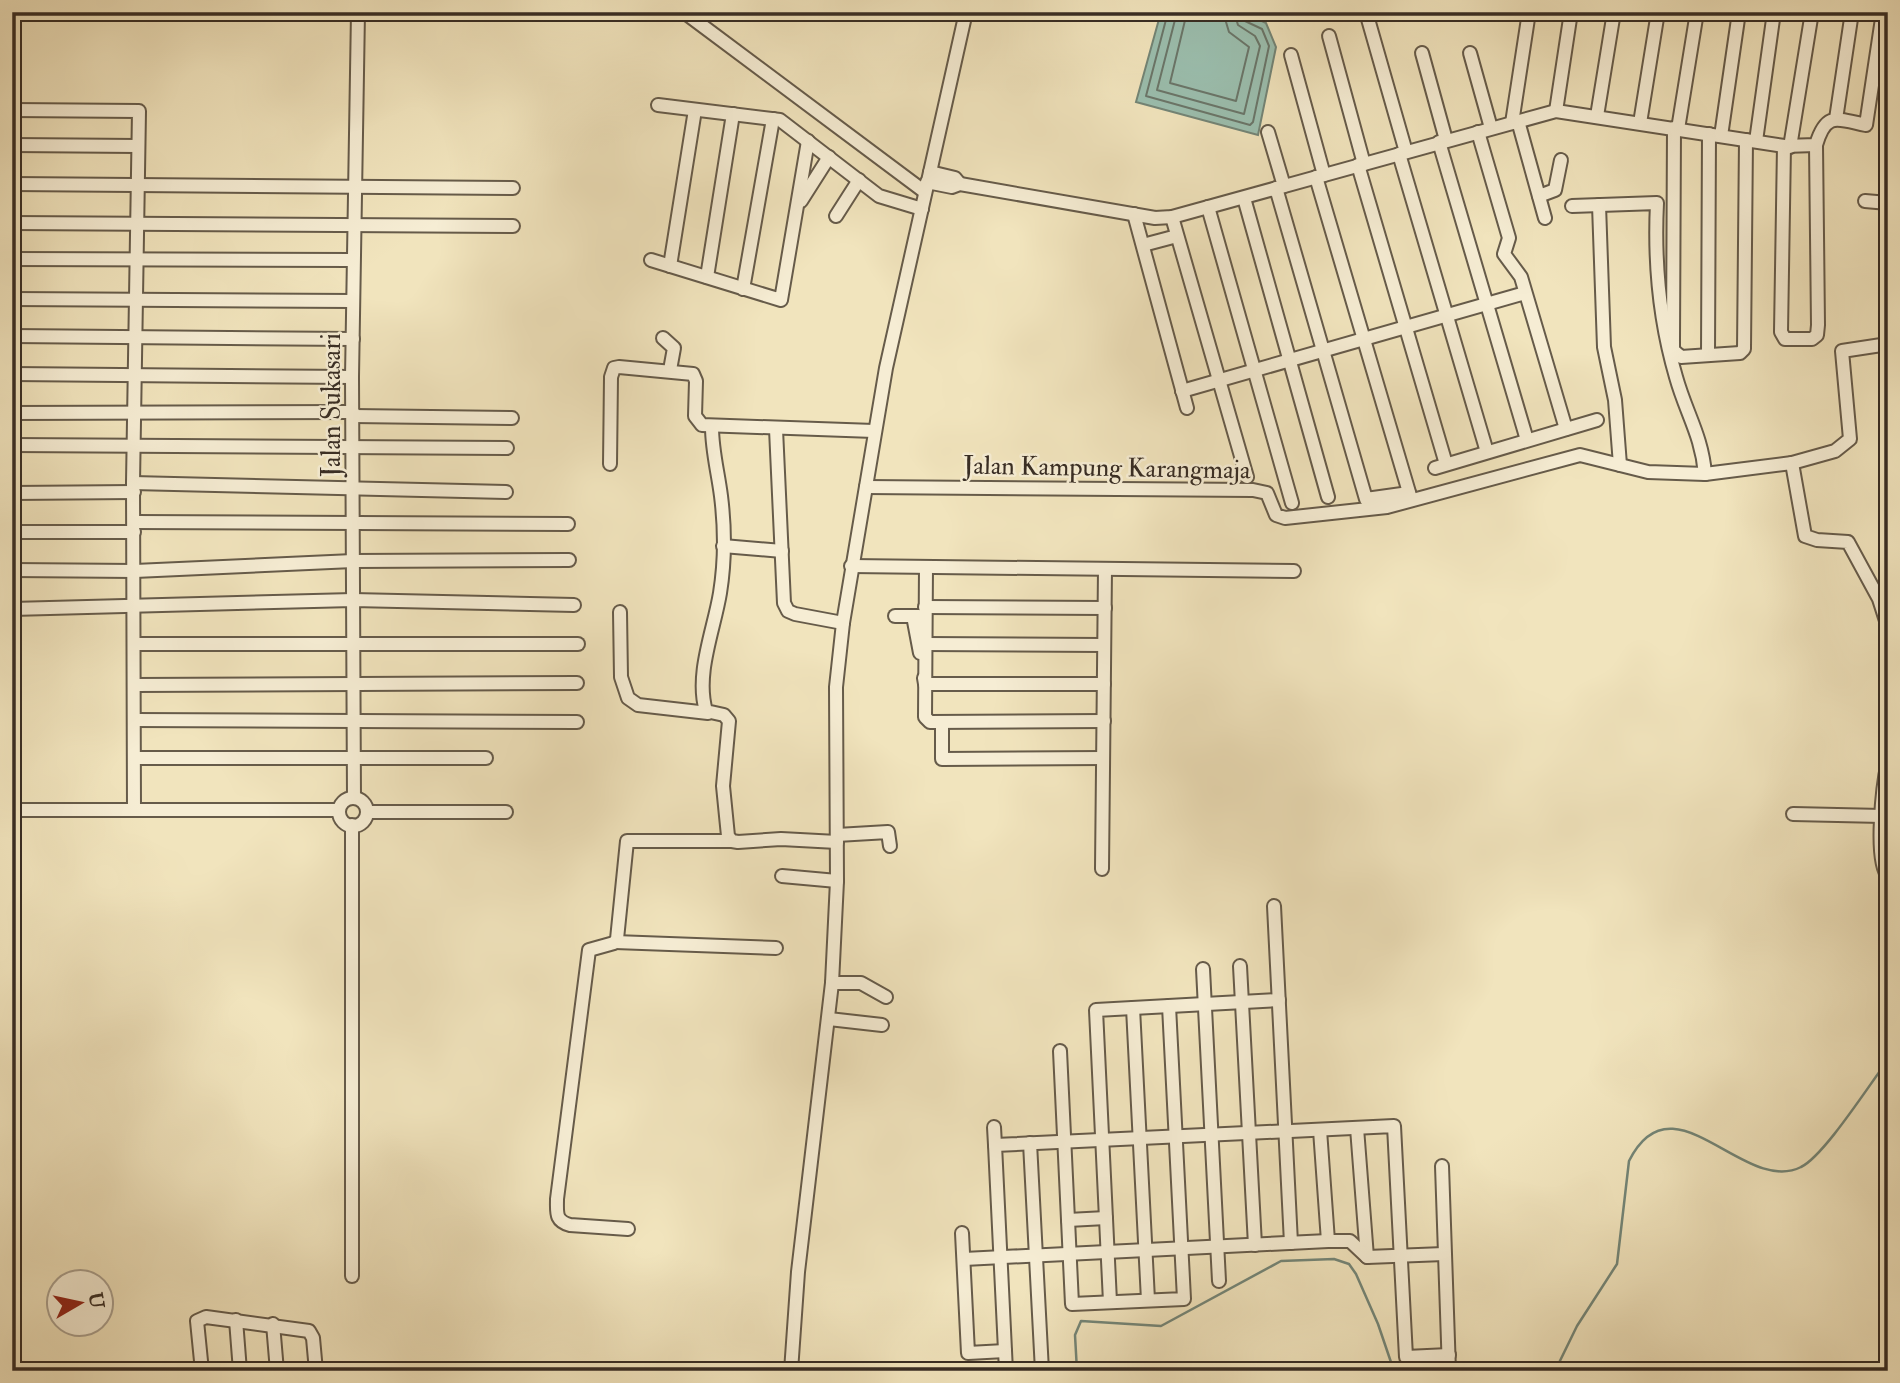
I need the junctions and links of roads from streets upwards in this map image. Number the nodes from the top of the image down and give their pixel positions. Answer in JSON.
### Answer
{"nodes":[{"id":1,"x":358,"y":12,"type":"edge"},
{"id":2,"x":684,"y":12,"type":"edge"},
{"id":3,"x":966,"y":12,"type":"edge"},
{"id":4,"x":1529,"y":12,"type":"edge"},
{"id":5,"x":1572,"y":12,"type":"edge"},
{"id":6,"x":1614,"y":12,"type":"edge"},
{"id":7,"x":1658,"y":12,"type":"edge"},
{"id":8,"x":1697,"y":12,"type":"edge"},
{"id":9,"x":1739,"y":12,"type":"edge"},
{"id":10,"x":1774,"y":12,"type":"edge"},
{"id":11,"x":1812,"y":12,"type":"edge"},
{"id":12,"x":1852,"y":12,"type":"edge"},
{"id":13,"x":1883,"y":12,"type":"edge"},
{"id":14,"x":1368,"y":19,"type":"dead end"},
{"id":15,"x":1329,"y":36,"type":"dead end"},
{"id":16,"x":1422,"y":53,"type":"dead end"},
{"id":17,"x":1469,"y":53,"type":"dead end"},
{"id":18,"x":1291,"y":55,"type":"dead end"},
{"id":19,"x":658,"y":106,"type":"dead end"},
{"id":20,"x":12,"y":110,"type":"edge"},
{"id":21,"x":695,"y":110,"type":"junction"},
{"id":22,"x":1556,"y":111,"type":"junction"},
{"id":23,"x":733,"y":114,"type":"junction"},
{"id":24,"x":1597,"y":116,"type":"junction"},
{"id":25,"x":1836,"y":118,"type":"junction"},
{"id":26,"x":773,"y":119,"type":"junction"},
{"id":27,"x":1515,"y":122,"type":"junction"},
{"id":28,"x":1640,"y":123,"type":"junction"},
{"id":29,"x":1492,"y":128,"type":"junction"},
{"id":30,"x":1676,"y":128,"type":"junction"},
{"id":31,"x":1268,"y":132,"type":"dead end"},
{"id":32,"x":1478,"y":132,"type":"junction"},
{"id":33,"x":1715,"y":135,"type":"junction"},
{"id":34,"x":808,"y":141,"type":"junction"},
{"id":35,"x":1443,"y":141,"type":"junction"},
{"id":36,"x":1751,"y":141,"type":"junction"},
{"id":37,"x":12,"y":145,"type":"edge"},
{"id":38,"x":1816,"y":145,"type":"junction"},
{"id":39,"x":138,"y":146,"type":"junction"},
{"id":40,"x":1787,"y":147,"type":"junction"},
{"id":41,"x":1403,"y":153,"type":"junction"},
{"id":42,"x":829,"y":157,"type":"junction"},
{"id":43,"x":1560,"y":160,"type":"dead end"},
{"id":44,"x":1361,"y":164,"type":"junction"},
{"id":45,"x":1320,"y":176,"type":"junction"},
{"id":46,"x":859,"y":180,"type":"junction"},
{"id":47,"x":927,"y":182,"type":"junction"},
{"id":48,"x":12,"y":184,"type":"edge"},
{"id":49,"x":138,"y":184,"type":"junction"},
{"id":50,"x":354,"y":186,"type":"junction"},
{"id":51,"x":1280,"y":187,"type":"junction"},
{"id":52,"x":513,"y":188,"type":"dead end"},
{"id":53,"x":1539,"y":195,"type":"junction"},
{"id":54,"x":1244,"y":198,"type":"junction"},
{"id":55,"x":1865,"y":201,"type":"dead end"},
{"id":56,"x":1888,"y":203,"type":"edge"},
{"id":57,"x":1599,"y":205,"type":"junction"},
{"id":58,"x":1572,"y":206,"type":"dead end"},
{"id":59,"x":797,"y":207,"type":"junction"},
{"id":60,"x":1208,"y":207,"type":"junction"},
{"id":61,"x":922,"y":209,"type":"junction"},
{"id":62,"x":1134,"y":214,"type":"junction"},
{"id":63,"x":836,"y":216,"type":"dead end"},
{"id":64,"x":1172,"y":217,"type":"junction"},
{"id":65,"x":1545,"y":218,"type":"dead end"},
{"id":66,"x":12,"y":223,"type":"edge"},
{"id":67,"x":137,"y":224,"type":"junction"},
{"id":68,"x":354,"y":224,"type":"junction"},
{"id":69,"x":513,"y":226,"type":"dead end"},
{"id":70,"x":1177,"y":236,"type":"junction"},
{"id":71,"x":1143,"y":245,"type":"junction"},
{"id":72,"x":12,"y":259,"type":"edge"},
{"id":73,"x":353,"y":260,"type":"junction"},
{"id":74,"x":651,"y":260,"type":"dead end"},
{"id":75,"x":137,"y":261,"type":"junction"},
{"id":76,"x":670,"y":266,"type":"junction"},
{"id":77,"x":707,"y":277,"type":"junction"},
{"id":78,"x":743,"y":289,"type":"junction"},
{"id":79,"x":1525,"y":293,"type":"junction"},
{"id":80,"x":137,"y":298,"type":"junction"},
{"id":81,"x":12,"y":299,"type":"edge"},
{"id":82,"x":353,"y":301,"type":"junction"},
{"id":83,"x":1485,"y":304,"type":"junction"},
{"id":84,"x":1446,"y":315,"type":"junction"},
{"id":85,"x":1405,"y":327,"type":"junction"},
{"id":86,"x":137,"y":335,"type":"junction"},
{"id":87,"x":12,"y":336,"type":"edge"},
{"id":88,"x":663,"y":338,"type":"dead end"},
{"id":89,"x":353,"y":339,"type":"junction"},
{"id":90,"x":1364,"y":339,"type":"junction"},
{"id":91,"x":1888,"y":344,"type":"edge"},
{"id":92,"x":1323,"y":351,"type":"junction"},
{"id":93,"x":1708,"y":355,"type":"junction"},
{"id":94,"x":1289,"y":361,"type":"junction"},
{"id":95,"x":670,"y":370,"type":"junction"},
{"id":96,"x":1254,"y":371,"type":"junction"},
{"id":97,"x":12,"y":374,"type":"edge"},
{"id":98,"x":136,"y":376,"type":"junction"},
{"id":99,"x":352,"y":377,"type":"junction"},
{"id":100,"x":1219,"y":381,"type":"junction"},
{"id":101,"x":1182,"y":391,"type":"junction"},
{"id":102,"x":1187,"y":408,"type":"dead end"},
{"id":103,"x":136,"y":411,"type":"junction"},
{"id":104,"x":12,"y":413,"type":"edge"},
{"id":105,"x":353,"y":414,"type":"junction"},
{"id":106,"x":512,"y":418,"type":"dead end"},
{"id":107,"x":1597,"y":420,"type":"dead end"},
{"id":108,"x":712,"y":427,"type":"junction"},
{"id":109,"x":776,"y":429,"type":"junction"},
{"id":110,"x":1566,"y":429,"type":"junction"},
{"id":111,"x":874,"y":431,"type":"junction"},
{"id":112,"x":1527,"y":440,"type":"junction"},
{"id":113,"x":12,"y":444,"type":"edge"},
{"id":114,"x":354,"y":444,"type":"junction"},
{"id":115,"x":135,"y":446,"type":"junction"},
{"id":116,"x":507,"y":447,"type":"dead end"},
{"id":117,"x":1487,"y":452,"type":"junction"},
{"id":118,"x":1792,"y":463,"type":"junction"},
{"id":119,"x":610,"y":464,"type":"dead end"},
{"id":120,"x":1620,"y":465,"type":"junction"},
{"id":121,"x":1705,"y":474,"type":"junction"},
{"id":122,"x":1247,"y":477,"type":"dead end"},
{"id":123,"x":354,"y":486,"type":"junction"},
{"id":124,"x":866,"y":487,"type":"junction"},
{"id":125,"x":133,"y":488,"type":"junction"},
{"id":126,"x":506,"y":492,"type":"dead end"},
{"id":127,"x":12,"y":493,"type":"edge"},
{"id":128,"x":1328,"y":497,"type":"dead end"},
{"id":129,"x":1410,"y":497,"type":"junction"},
{"id":130,"x":1292,"y":503,"type":"dead end"},
{"id":131,"x":352,"y":524,"type":"junction"},
{"id":132,"x":568,"y":524,"type":"dead end"},
{"id":133,"x":134,"y":527,"type":"junction"},
{"id":134,"x":12,"y":532,"type":"edge"},
{"id":135,"x":723,"y":546,"type":"junction"},
{"id":136,"x":782,"y":551,"type":"junction"},
{"id":137,"x":569,"y":560,"type":"dead end"},
{"id":138,"x":353,"y":561,"type":"junction"},
{"id":139,"x":851,"y":566,"type":"junction"},
{"id":140,"x":926,"y":567,"type":"junction"},
{"id":141,"x":1105,"y":569,"type":"junction"},
{"id":142,"x":12,"y":570,"type":"edge"},
{"id":143,"x":135,"y":571,"type":"junction"},
{"id":144,"x":1294,"y":571,"type":"dead end"},
{"id":145,"x":352,"y":600,"type":"junction"},
{"id":146,"x":574,"y":605,"type":"dead end"},
{"id":147,"x":135,"y":608,"type":"junction"},
{"id":148,"x":1105,"y":608,"type":"junction"},
{"id":149,"x":12,"y":609,"type":"edge"},
{"id":150,"x":620,"y":611,"type":"dead end"},
{"id":151,"x":921,"y":613,"type":"junction"},
{"id":152,"x":895,"y":616,"type":"dead end"},
{"id":153,"x":843,"y":623,"type":"junction"},
{"id":154,"x":1888,"y":626,"type":"edge"},
{"id":155,"x":134,"y":643,"type":"junction"},
{"id":156,"x":926,"y":644,"type":"junction"},
{"id":157,"x":354,"y":645,"type":"junction"},
{"id":158,"x":578,"y":645,"type":"dead end"},
{"id":159,"x":1104,"y":645,"type":"junction"},
{"id":160,"x":354,"y":683,"type":"junction"},
{"id":161,"x":577,"y":683,"type":"dead end"},
{"id":162,"x":925,"y":684,"type":"junction"},
{"id":163,"x":1104,"y":684,"type":"junction"},
{"id":164,"x":134,"y":685,"type":"junction"},
{"id":165,"x":708,"y":712,"type":"junction"},
{"id":166,"x":134,"y":720,"type":"junction"},
{"id":167,"x":354,"y":720,"type":"junction"},
{"id":168,"x":1104,"y":721,"type":"junction"},
{"id":169,"x":577,"y":722,"type":"dead end"},
{"id":170,"x":942,"y":722,"type":"junction"},
{"id":171,"x":134,"y":758,"type":"junction"},
{"id":172,"x":354,"y":758,"type":"junction"},
{"id":173,"x":486,"y":758,"type":"dead end"},
{"id":174,"x":1103,"y":758,"type":"junction"},
{"id":175,"x":1888,"y":762,"type":"edge"},
{"id":176,"x":354,"y":798,"type":"junction"},
{"id":177,"x":12,"y":810,"type":"edge"},
{"id":178,"x":134,"y":810,"type":"junction"},
{"id":179,"x":339,"y":810,"type":"junction"},
{"id":180,"x":366,"y":812,"type":"junction"},
{"id":181,"x":506,"y":812,"type":"dead end"},
{"id":182,"x":1793,"y":814,"type":"dead end"},
{"id":183,"x":1882,"y":817,"type":"junction"},
{"id":184,"x":352,"y":825,"type":"junction"},
{"id":185,"x":837,"y":838,"type":"junction"},
{"id":186,"x":732,"y":841,"type":"junction"},
{"id":187,"x":890,"y":846,"type":"dead end"},
{"id":188,"x":1102,"y":869,"type":"dead end"},
{"id":189,"x":782,"y":876,"type":"dead end"},
{"id":190,"x":1888,"y":876,"type":"edge"},
{"id":191,"x":837,"y":881,"type":"junction"},
{"id":192,"x":1275,"y":906,"type":"dead end"},
{"id":193,"x":615,"y":942,"type":"junction"},
{"id":194,"x":776,"y":948,"type":"dead end"},
{"id":195,"x":1240,"y":966,"type":"dead end"},
{"id":196,"x":1203,"y":968,"type":"dead end"},
{"id":197,"x":832,"y":983,"type":"junction"},
{"id":198,"x":886,"y":997,"type":"dead end"},
{"id":199,"x":1279,"y":1000,"type":"junction"},
{"id":200,"x":1242,"y":1002,"type":"junction"},
{"id":201,"x":1205,"y":1004,"type":"junction"},
{"id":202,"x":1169,"y":1006,"type":"junction"},
{"id":203,"x":1133,"y":1008,"type":"junction"},
{"id":204,"x":829,"y":1019,"type":"junction"},
{"id":205,"x":882,"y":1025,"type":"dead end"},
{"id":206,"x":1060,"y":1051,"type":"dead end"},
{"id":207,"x":994,"y":1127,"type":"dead end"},
{"id":208,"x":1357,"y":1128,"type":"junction"},
{"id":209,"x":1320,"y":1130,"type":"junction"},
{"id":210,"x":1286,"y":1131,"type":"junction"},
{"id":211,"x":1249,"y":1133,"type":"junction"},
{"id":212,"x":1212,"y":1135,"type":"junction"},
{"id":213,"x":1176,"y":1136,"type":"junction"},
{"id":214,"x":1140,"y":1138,"type":"junction"},
{"id":215,"x":1102,"y":1140,"type":"junction"},
{"id":216,"x":1065,"y":1142,"type":"junction"},
{"id":217,"x":1030,"y":1143,"type":"junction"},
{"id":218,"x":995,"y":1145,"type":"junction"},
{"id":219,"x":1442,"y":1166,"type":"dead end"},
{"id":220,"x":1106,"y":1218,"type":"junction"},
{"id":221,"x":1068,"y":1220,"type":"junction"},
{"id":222,"x":628,"y":1230,"type":"dead end"},
{"id":223,"x":962,"y":1233,"type":"dead end"},
{"id":224,"x":1328,"y":1241,"type":"junction"},
{"id":225,"x":1291,"y":1243,"type":"junction"},
{"id":226,"x":1255,"y":1245,"type":"junction"},
{"id":227,"x":1217,"y":1247,"type":"junction"},
{"id":228,"x":1181,"y":1248,"type":"junction"},
{"id":229,"x":1146,"y":1250,"type":"junction"},
{"id":230,"x":1108,"y":1252,"type":"junction"},
{"id":231,"x":1070,"y":1254,"type":"junction"},
{"id":232,"x":1444,"y":1254,"type":"junction"},
{"id":233,"x":1036,"y":1255,"type":"junction"},
{"id":234,"x":1401,"y":1255,"type":"junction"},
{"id":235,"x":1000,"y":1257,"type":"junction"},
{"id":236,"x":1367,"y":1257,"type":"junction"},
{"id":237,"x":964,"y":1259,"type":"junction"},
{"id":238,"x":352,"y":1276,"type":"dead end"},
{"id":239,"x":1219,"y":1281,"type":"dead end"},
{"id":240,"x":1148,"y":1300,"type":"junction"},
{"id":241,"x":1110,"y":1302,"type":"junction"},
{"id":242,"x":236,"y":1320,"type":"junction"},
{"id":243,"x":273,"y":1324,"type":"junction"},
{"id":244,"x":1005,"y":1351,"type":"junction"},
{"id":245,"x":1449,"y":1355,"type":"junction"},
{"id":246,"x":201,"y":1371,"type":"edge"},
{"id":247,"x":240,"y":1371,"type":"edge"},
{"id":248,"x":277,"y":1371,"type":"edge"},
{"id":249,"x":316,"y":1371,"type":"edge"},
{"id":250,"x":791,"y":1371,"type":"edge"},
{"id":251,"x":1006,"y":1371,"type":"edge"},
{"id":252,"x":1041,"y":1371,"type":"edge"},
{"id":253,"x":1449,"y":1371,"type":"edge"}],
"edges":[{"from":1,"to":50,"type":"street","name":"Jalan Sukasari"},
{"from":2,"to":47,"type":"street"},
{"from":3,"to":47,"type":"street"},
{"from":4,"to":27,"type":"street"},
{"from":5,"to":22,"type":"street"},
{"from":6,"to":24,"type":"street"},
{"from":7,"to":28,"type":"street"},
{"from":8,"to":30,"type":"street"},
{"from":9,"to":33,"type":"street"},
{"from":10,"to":36,"type":"street"},
{"from":11,"to":40,"type":"street"},
{"from":12,"to":25,"type":"street"},
{"from":13,"to":25,"type":"street"},
{"from":14,"to":41,"type":"street"},
{"from":15,"to":44,"type":"street"},
{"from":16,"to":35,"type":"street"},
{"from":17,"to":29,"type":"street"},
{"from":18,"to":45,"type":"street"},
{"from":19,"to":21,"type":"street"},
{"from":20,"to":39,"type":"street"},
{"from":21,"to":23,"type":"street"},
{"from":21,"to":76,"type":"street"},
{"from":22,"to":24,"type":"street"},
{"from":22,"to":27,"type":"street"},
{"from":23,"to":26,"type":"street"},
{"from":23,"to":77,"type":"street"},
{"from":24,"to":28,"type":"street"},
{"from":25,"to":38,"type":"street"},
{"from":26,"to":34,"type":"street"},
{"from":26,"to":78,"type":"street"},
{"from":27,"to":29,"type":"street"},
{"from":27,"to":53,"type":"street"},
{"from":28,"to":30,"type":"street"},
{"from":29,"to":32,"type":"street"},
{"from":30,"to":33,"type":"street"},
{"from":30,"to":93,"type":"street"},
{"from":31,"to":51,"type":"street"},
{"from":32,"to":35,"type":"street"},
{"from":32,"to":79,"type":"street"},
{"from":33,"to":36,"type":"street"},
{"from":33,"to":93,"type":"street"},
{"from":34,"to":42,"type":"street"},
{"from":34,"to":59,"type":"street"},
{"from":35,"to":41,"type":"street"},
{"from":35,"to":83,"type":"street"},
{"from":36,"to":40,"type":"street"},
{"from":36,"to":93,"type":"street"},
{"from":37,"to":39,"type":"street"},
{"from":38,"to":40,"type":"street"},
{"from":38,"to":40,"type":"street"},
{"from":39,"to":49,"type":"street"},
{"from":41,"to":44,"type":"street"},
{"from":41,"to":84,"type":"street"},
{"from":42,"to":46,"type":"street"},
{"from":42,"to":59,"type":"street"},
{"from":43,"to":53,"type":"street"},
{"from":44,"to":45,"type":"street"},
{"from":44,"to":85,"type":"street"},
{"from":45,"to":51,"type":"street"},
{"from":45,"to":90,"type":"street"},
{"from":46,"to":61,"type":"street"},
{"from":46,"to":63,"type":"street"},
{"from":47,"to":61,"type":"street"},
{"from":47,"to":62,"type":"street"},
{"from":48,"to":49,"type":"street"},
{"from":49,"to":50,"type":"street"},
{"from":49,"to":67,"type":"street"},
{"from":50,"to":52,"type":"street"},
{"from":50,"to":68,"type":"street","name":"Jalan Sukasari"},
{"from":51,"to":54,"type":"street"},
{"from":51,"to":92,"type":"street"},
{"from":53,"to":65,"type":"street"},
{"from":54,"to":60,"type":"street"},
{"from":54,"to":94,"type":"street"},
{"from":55,"to":56,"type":"street"},
{"from":57,"to":58,"type":"street"},
{"from":57,"to":120,"type":"street"},
{"from":57,"to":121,"type":"street"},
{"from":59,"to":78,"type":"street"},
{"from":60,"to":64,"type":"street"},
{"from":60,"to":96,"type":"street"},
{"from":61,"to":111,"type":"street"},
{"from":62,"to":64,"type":"street"},
{"from":62,"to":71,"type":"street"},
{"from":64,"to":70,"type":"street"},
{"from":66,"to":67,"type":"street"},
{"from":67,"to":68,"type":"street"},
{"from":67,"to":75,"type":"street"},
{"from":68,"to":69,"type":"street"},
{"from":68,"to":73,"type":"street","name":"Jalan Sukasari"},
{"from":70,"to":71,"type":"street"},
{"from":70,"to":100,"type":"street"},
{"from":71,"to":101,"type":"street"},
{"from":72,"to":75,"type":"street"},
{"from":73,"to":75,"type":"street"},
{"from":73,"to":82,"type":"street","name":"Jalan Sukasari"},
{"from":74,"to":76,"type":"street"},
{"from":75,"to":80,"type":"street"},
{"from":76,"to":77,"type":"street"},
{"from":77,"to":78,"type":"street"},
{"from":79,"to":83,"type":"street"},
{"from":79,"to":110,"type":"street"},
{"from":80,"to":81,"type":"street"},
{"from":80,"to":82,"type":"street"},
{"from":80,"to":86,"type":"street"},
{"from":82,"to":89,"type":"street","name":"Jalan Sukasari"},
{"from":83,"to":84,"type":"street"},
{"from":83,"to":112,"type":"street"},
{"from":84,"to":85,"type":"street"},
{"from":84,"to":117,"type":"street"},
{"from":85,"to":90,"type":"street"},
{"from":85,"to":117,"type":"street"},
{"from":86,"to":87,"type":"street"},
{"from":86,"to":89,"type":"street"},
{"from":86,"to":98,"type":"street"},
{"from":88,"to":95,"type":"street"},
{"from":89,"to":99,"type":"street","name":"Jalan Sukasari"},
{"from":90,"to":92,"type":"street"},
{"from":90,"to":129,"type":"street"},
{"from":91,"to":118,"type":"street","name":"Jalan Kampung Karangmaja"},
{"from":92,"to":94,"type":"street"},
{"from":92,"to":129,"type":"street"},
{"from":94,"to":96,"type":"street"},
{"from":94,"to":128,"type":"street"},
{"from":95,"to":108,"type":"street"},
{"from":95,"to":119,"type":"street"},
{"from":96,"to":100,"type":"street"},
{"from":96,"to":130,"type":"street"},
{"from":97,"to":98,"type":"street"},
{"from":98,"to":99,"type":"street"},
{"from":98,"to":103,"type":"street"},
{"from":99,"to":105,"type":"street","name":"Jalan Sukasari"},
{"from":100,"to":101,"type":"street"},
{"from":100,"to":122,"type":"street"},
{"from":101,"to":102,"type":"street"},
{"from":103,"to":104,"type":"street"},
{"from":103,"to":105,"type":"street"},
{"from":103,"to":115,"type":"street"},
{"from":105,"to":106,"type":"street"},
{"from":105,"to":114,"type":"street","name":"Jalan Sukasari"},
{"from":107,"to":110,"type":"street"},
{"from":108,"to":109,"type":"street"},
{"from":108,"to":135,"type":"street"},
{"from":109,"to":111,"type":"street"},
{"from":109,"to":136,"type":"street"},
{"from":110,"to":112,"type":"street"},
{"from":111,"to":124,"type":"street"},
{"from":112,"to":117,"type":"street"},
{"from":113,"to":115,"type":"street"},
{"from":114,"to":115,"type":"street"},
{"from":114,"to":116,"type":"street"},
{"from":114,"to":123,"type":"street","name":"Jalan Sukasari"},
{"from":115,"to":125,"type":"street"},
{"from":118,"to":121,"type":"street","name":"Jalan Kampung Karangmaja"},
{"from":118,"to":154,"type":"street"},
{"from":120,"to":121,"type":"street","name":"Jalan Kampung Karangmaja"},
{"from":120,"to":129,"type":"street","name":"Jalan Kampung Karangmaja"},
{"from":123,"to":125,"type":"street"},
{"from":123,"to":126,"type":"street"},
{"from":123,"to":131,"type":"street","name":"Jalan Sukasari"},
{"from":124,"to":129,"type":"street","name":"Jalan Kampung Karangmaja"},
{"from":124,"to":139,"type":"street"},
{"from":125,"to":127,"type":"street"},
{"from":125,"to":133,"type":"street"},
{"from":131,"to":132,"type":"street"},
{"from":131,"to":133,"type":"street"},
{"from":131,"to":138,"type":"street","name":"Jalan Sukasari"},
{"from":133,"to":134,"type":"street"},
{"from":133,"to":143,"type":"street"},
{"from":135,"to":136,"type":"street"},
{"from":135,"to":165,"type":"street"},
{"from":136,"to":153,"type":"street"},
{"from":137,"to":138,"type":"street"},
{"from":138,"to":143,"type":"street"},
{"from":138,"to":145,"type":"street","name":"Jalan Sukasari"},
{"from":139,"to":140,"type":"street"},
{"from":139,"to":153,"type":"street"},
{"from":140,"to":141,"type":"street"},
{"from":140,"to":151,"type":"street"},
{"from":141,"to":144,"type":"street"},
{"from":141,"to":148,"type":"street"},
{"from":142,"to":143,"type":"street"},
{"from":143,"to":147,"type":"street"},
{"from":145,"to":146,"type":"street"},
{"from":145,"to":147,"type":"street"},
{"from":145,"to":157,"type":"street","name":"Jalan Sukasari"},
{"from":147,"to":149,"type":"street"},
{"from":147,"to":155,"type":"street"},
{"from":148,"to":151,"type":"street"},
{"from":148,"to":159,"type":"street"},
{"from":150,"to":165,"type":"street"},
{"from":151,"to":152,"type":"street"},
{"from":151,"to":156,"type":"street"},
{"from":151,"to":162,"type":"street"},
{"from":153,"to":185,"type":"street"},
{"from":155,"to":157,"type":"street"},
{"from":155,"to":164,"type":"street"},
{"from":156,"to":159,"type":"street"},
{"from":156,"to":162,"type":"street"},
{"from":157,"to":158,"type":"street"},
{"from":157,"to":160,"type":"street","name":"Jalan Sukasari"},
{"from":159,"to":163,"type":"street"},
{"from":160,"to":161,"type":"street"},
{"from":160,"to":164,"type":"street"},
{"from":160,"to":167,"type":"street","name":"Jalan Sukasari"},
{"from":162,"to":163,"type":"street"},
{"from":162,"to":170,"type":"street"},
{"from":163,"to":168,"type":"street"},
{"from":164,"to":166,"type":"street"},
{"from":165,"to":186,"type":"street"},
{"from":166,"to":167,"type":"street"},
{"from":166,"to":171,"type":"street"},
{"from":167,"to":169,"type":"street"},
{"from":167,"to":172,"type":"street","name":"Jalan Sukasari"},
{"from":168,"to":170,"type":"street"},
{"from":168,"to":174,"type":"street"},
{"from":170,"to":174,"type":"street"},
{"from":171,"to":172,"type":"street"},
{"from":171,"to":178,"type":"street"},
{"from":172,"to":173,"type":"street"},
{"from":172,"to":176,"type":"street","name":"Jalan Sukasari"},
{"from":174,"to":188,"type":"street"},
{"from":175,"to":183,"type":"street"},
{"from":176,"to":179,"type":"street"},
{"from":176,"to":180,"type":"street"},
{"from":177,"to":178,"type":"street"},
{"from":178,"to":179,"type":"street"},
{"from":179,"to":184,"type":"street"},
{"from":180,"to":181,"type":"street"},
{"from":180,"to":184,"type":"street"},
{"from":182,"to":183,"type":"street"},
{"from":183,"to":190,"type":"street"},
{"from":184,"to":238,"type":"street"},
{"from":185,"to":186,"type":"street"},
{"from":185,"to":187,"type":"street"},
{"from":185,"to":191,"type":"street"},
{"from":186,"to":193,"type":"street"},
{"from":189,"to":191,"type":"street"},
{"from":191,"to":197,"type":"street"},
{"from":192,"to":199,"type":"street"},
{"from":193,"to":194,"type":"street"},
{"from":193,"to":222,"type":"street"},
{"from":195,"to":200,"type":"street"},
{"from":196,"to":201,"type":"street"},
{"from":197,"to":198,"type":"street"},
{"from":197,"to":204,"type":"street"},
{"from":199,"to":200,"type":"street"},
{"from":199,"to":210,"type":"street"},
{"from":200,"to":201,"type":"street"},
{"from":200,"to":211,"type":"street"},
{"from":201,"to":202,"type":"street"},
{"from":201,"to":212,"type":"street"},
{"from":202,"to":203,"type":"street"},
{"from":202,"to":213,"type":"street"},
{"from":203,"to":214,"type":"street"},
{"from":203,"to":215,"type":"street"},
{"from":204,"to":205,"type":"street"},
{"from":204,"to":250,"type":"street"},
{"from":206,"to":216,"type":"street"},
{"from":207,"to":218,"type":"street"},
{"from":208,"to":209,"type":"street"},
{"from":208,"to":234,"type":"street"},
{"from":208,"to":236,"type":"street"},
{"from":209,"to":210,"type":"street"},
{"from":209,"to":224,"type":"street"},
{"from":210,"to":211,"type":"street"},
{"from":210,"to":225,"type":"street"},
{"from":211,"to":212,"type":"street"},
{"from":211,"to":226,"type":"street"},
{"from":212,"to":213,"type":"street"},
{"from":212,"to":227,"type":"street"},
{"from":213,"to":214,"type":"street"},
{"from":213,"to":228,"type":"street"},
{"from":214,"to":215,"type":"street"},
{"from":214,"to":229,"type":"street"},
{"from":215,"to":216,"type":"street"},
{"from":215,"to":220,"type":"street"},
{"from":216,"to":217,"type":"street"},
{"from":216,"to":221,"type":"street"},
{"from":217,"to":218,"type":"street"},
{"from":217,"to":233,"type":"street"},
{"from":218,"to":235,"type":"street"},
{"from":219,"to":232,"type":"street"},
{"from":220,"to":221,"type":"street"},
{"from":220,"to":230,"type":"street"},
{"from":221,"to":231,"type":"street"},
{"from":223,"to":237,"type":"street"},
{"from":224,"to":225,"type":"street"},
{"from":224,"to":236,"type":"street"},
{"from":225,"to":226,"type":"street"},
{"from":226,"to":227,"type":"street"},
{"from":227,"to":228,"type":"street"},
{"from":227,"to":239,"type":"street"},
{"from":228,"to":229,"type":"street"},
{"from":228,"to":240,"type":"street"},
{"from":229,"to":230,"type":"street"},
{"from":229,"to":240,"type":"street"},
{"from":230,"to":231,"type":"street"},
{"from":230,"to":241,"type":"street"},
{"from":231,"to":233,"type":"street"},
{"from":231,"to":241,"type":"street"},
{"from":232,"to":234,"type":"street"},
{"from":232,"to":245,"type":"street"},
{"from":233,"to":235,"type":"street"},
{"from":233,"to":252,"type":"street"},
{"from":234,"to":236,"type":"street"},
{"from":234,"to":245,"type":"street"},
{"from":235,"to":237,"type":"street"},
{"from":235,"to":244,"type":"street"},
{"from":237,"to":244,"type":"street"},
{"from":240,"to":241,"type":"street"},
{"from":242,"to":243,"type":"street"},
{"from":242,"to":246,"type":"street"},
{"from":242,"to":247,"type":"street"},
{"from":243,"to":248,"type":"street"},
{"from":243,"to":249,"type":"street"},
{"from":244,"to":251,"type":"street"},
{"from":245,"to":253,"type":"street"}]}
